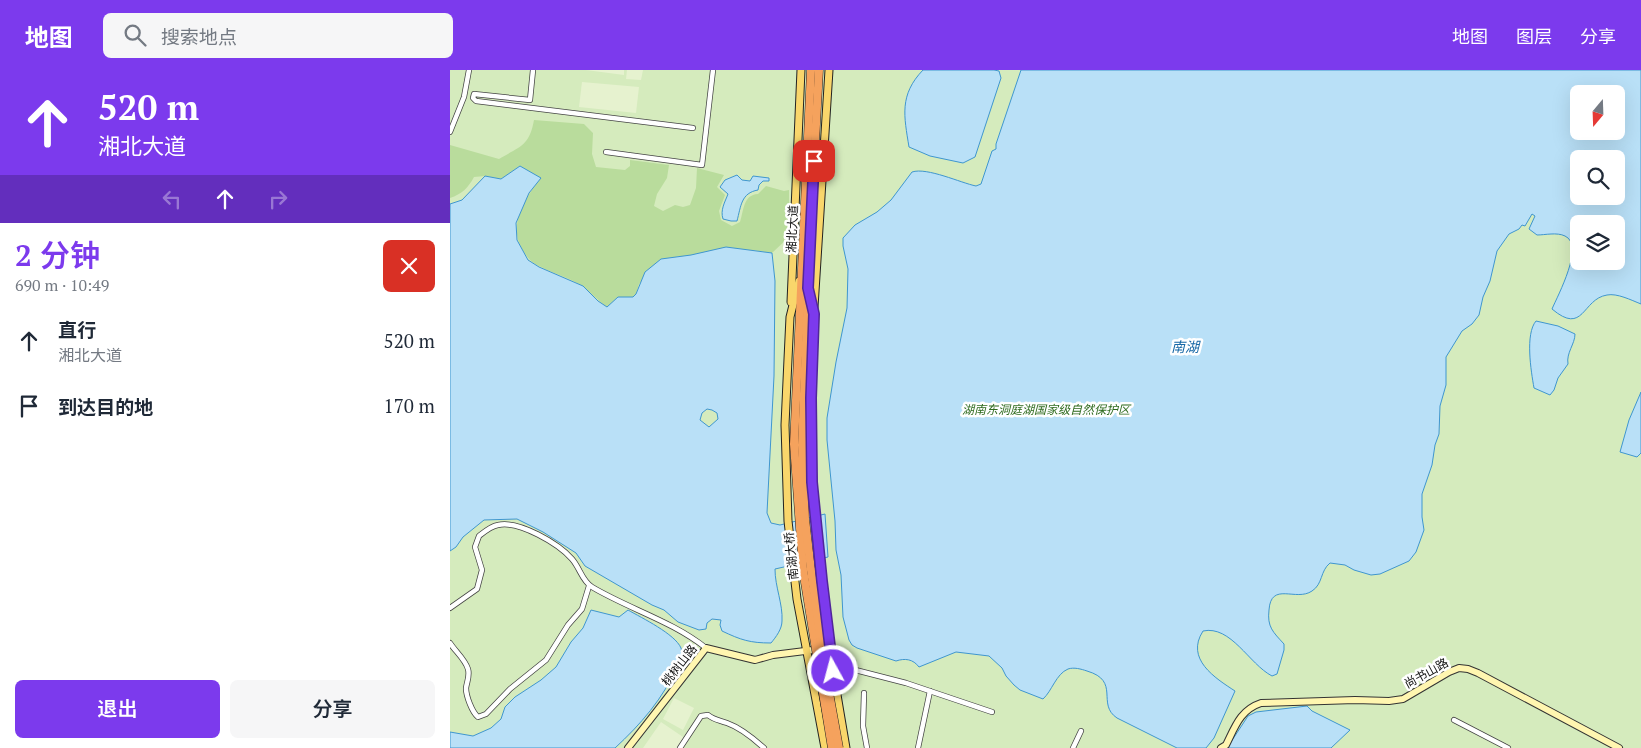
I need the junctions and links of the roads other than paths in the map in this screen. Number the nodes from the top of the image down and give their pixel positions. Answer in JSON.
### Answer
{"nodes":[{"id":1,"x":469,"y":70,"type":"edge"},
{"id":2,"x":533,"y":70,"type":"edge"},
{"id":3,"x":713,"y":70,"type":"edge"},
{"id":4,"x":801,"y":70,"type":"edge"},
{"id":5,"x":811,"y":70,"type":"edge"},
{"id":6,"x":819,"y":70,"type":"edge"},
{"id":7,"x":829,"y":70,"type":"edge"},
{"id":8,"x":693,"y":128,"type":"dead end"},
{"id":9,"x":450,"y":132,"type":"edge"},
{"id":10,"x":606,"y":152,"type":"dead end"},
{"id":11,"x":792,"y":271,"type":"junction"},
{"id":12,"x":800,"y":276,"type":"junction"},
{"id":13,"x":811,"y":288,"type":"junction"},
{"id":14,"x":796,"y":294,"type":"junction"},
{"id":15,"x":806,"y":313,"type":"junction"},
{"id":16,"x":790,"y":317,"type":"junction"},
{"id":17,"x":804,"y":361,"type":"junction"},
{"id":18,"x":590,"y":586,"type":"junction"},
{"id":19,"x":450,"y":608,"type":"edge"},
{"id":20,"x":450,"y":643,"type":"edge"},
{"id":21,"x":706,"y":648,"type":"junction"},
{"id":22,"x":830,"y":648,"type":"junction"},
{"id":23,"x":806,"y":651,"type":"junction"},
{"id":24,"x":832,"y":664,"type":"junction"},
{"id":25,"x":809,"y":669,"type":"junction"},
{"id":26,"x":930,"y":691,"type":"junction"},
{"id":27,"x":864,"y":694,"type":"dead end"},
{"id":28,"x":992,"y":712,"type":"dead end"},
{"id":29,"x":1454,"y":720,"type":"dead end"},
{"id":30,"x":1081,"y":731,"type":"dead end"},
{"id":31,"x":628,"y":748,"type":"edge"},
{"id":32,"x":680,"y":748,"type":"edge"},
{"id":33,"x":764,"y":748,"type":"edge"},
{"id":34,"x":827,"y":748,"type":"edge"},
{"id":35,"x":839,"y":748,"type":"edge"},
{"id":36,"x":846,"y":748,"type":"edge"},
{"id":37,"x":867,"y":748,"type":"edge"},
{"id":38,"x":918,"y":748,"type":"edge"},
{"id":39,"x":1073,"y":748,"type":"edge"},
{"id":40,"x":1221,"y":748,"type":"edge"},
{"id":41,"x":1508,"y":748,"type":"edge"},
{"id":42,"x":1617,"y":748,"type":"edge"}],
"edges":[{"from":1,"to":9,"type":"street"},
{"from":2,"to":8,"type":"street"},
{"from":3,"to":10,"type":"street"},
{"from":4,"to":11,"type":"main road"},
{"from":5,"to":12,"type":"highway","name":"湘北大道"},
{"from":6,"to":13,"type":"highway","name":"湘北大道"},
{"from":7,"to":13,"type":"main road"},
{"from":11,"to":14,"type":"main road"},
{"from":11,"to":16,"type":"main road"},
{"from":12,"to":14,"type":"main road"},
{"from":12,"to":15,"type":"highway","name":"湘北大道"},
{"from":13,"to":15,"type":"highway","name":"湘北大道"},
{"from":13,"to":15,"type":"main road"},
{"from":14,"to":15,"type":"main road"},
{"from":14,"to":16,"type":"main road"},
{"from":15,"to":17,"type":"highway","name":"湘北大道"},
{"from":16,"to":23,"type":"main road"},
{"from":17,"to":22,"type":"main road"},
{"from":17,"to":34,"type":"highway","name":"南湖大桥","bridge":true},
{"from":17,"to":35,"type":"highway","name":"南湖大桥","bridge":true},
{"from":18,"to":19,"type":"street"},
{"from":18,"to":20,"type":"street"},
{"from":18,"to":21,"type":"street"},
{"from":21,"to":23,"type":"street","name":"桃树山路"},
{"from":21,"to":31,"type":"street","name":"桃树山路"},
{"from":22,"to":23,"type":"street","name":"桃树山路"},
{"from":22,"to":24,"type":"main road"},
{"from":23,"to":25,"type":"main road"},
{"from":24,"to":25,"type":"main road"},
{"from":24,"to":26,"type":"street"},
{"from":24,"to":36,"type":"main road"},
{"from":25,"to":34,"type":"main road"},
{"from":26,"to":28,"type":"street"},
{"from":26,"to":38,"type":"street"},
{"from":27,"to":37,"type":"street"},
{"from":29,"to":41,"type":"street"},
{"from":30,"to":39,"type":"street"},
{"from":32,"to":33,"type":"street"},
{"from":40,"to":42,"type":"street","name":"尚书山路"}]}
